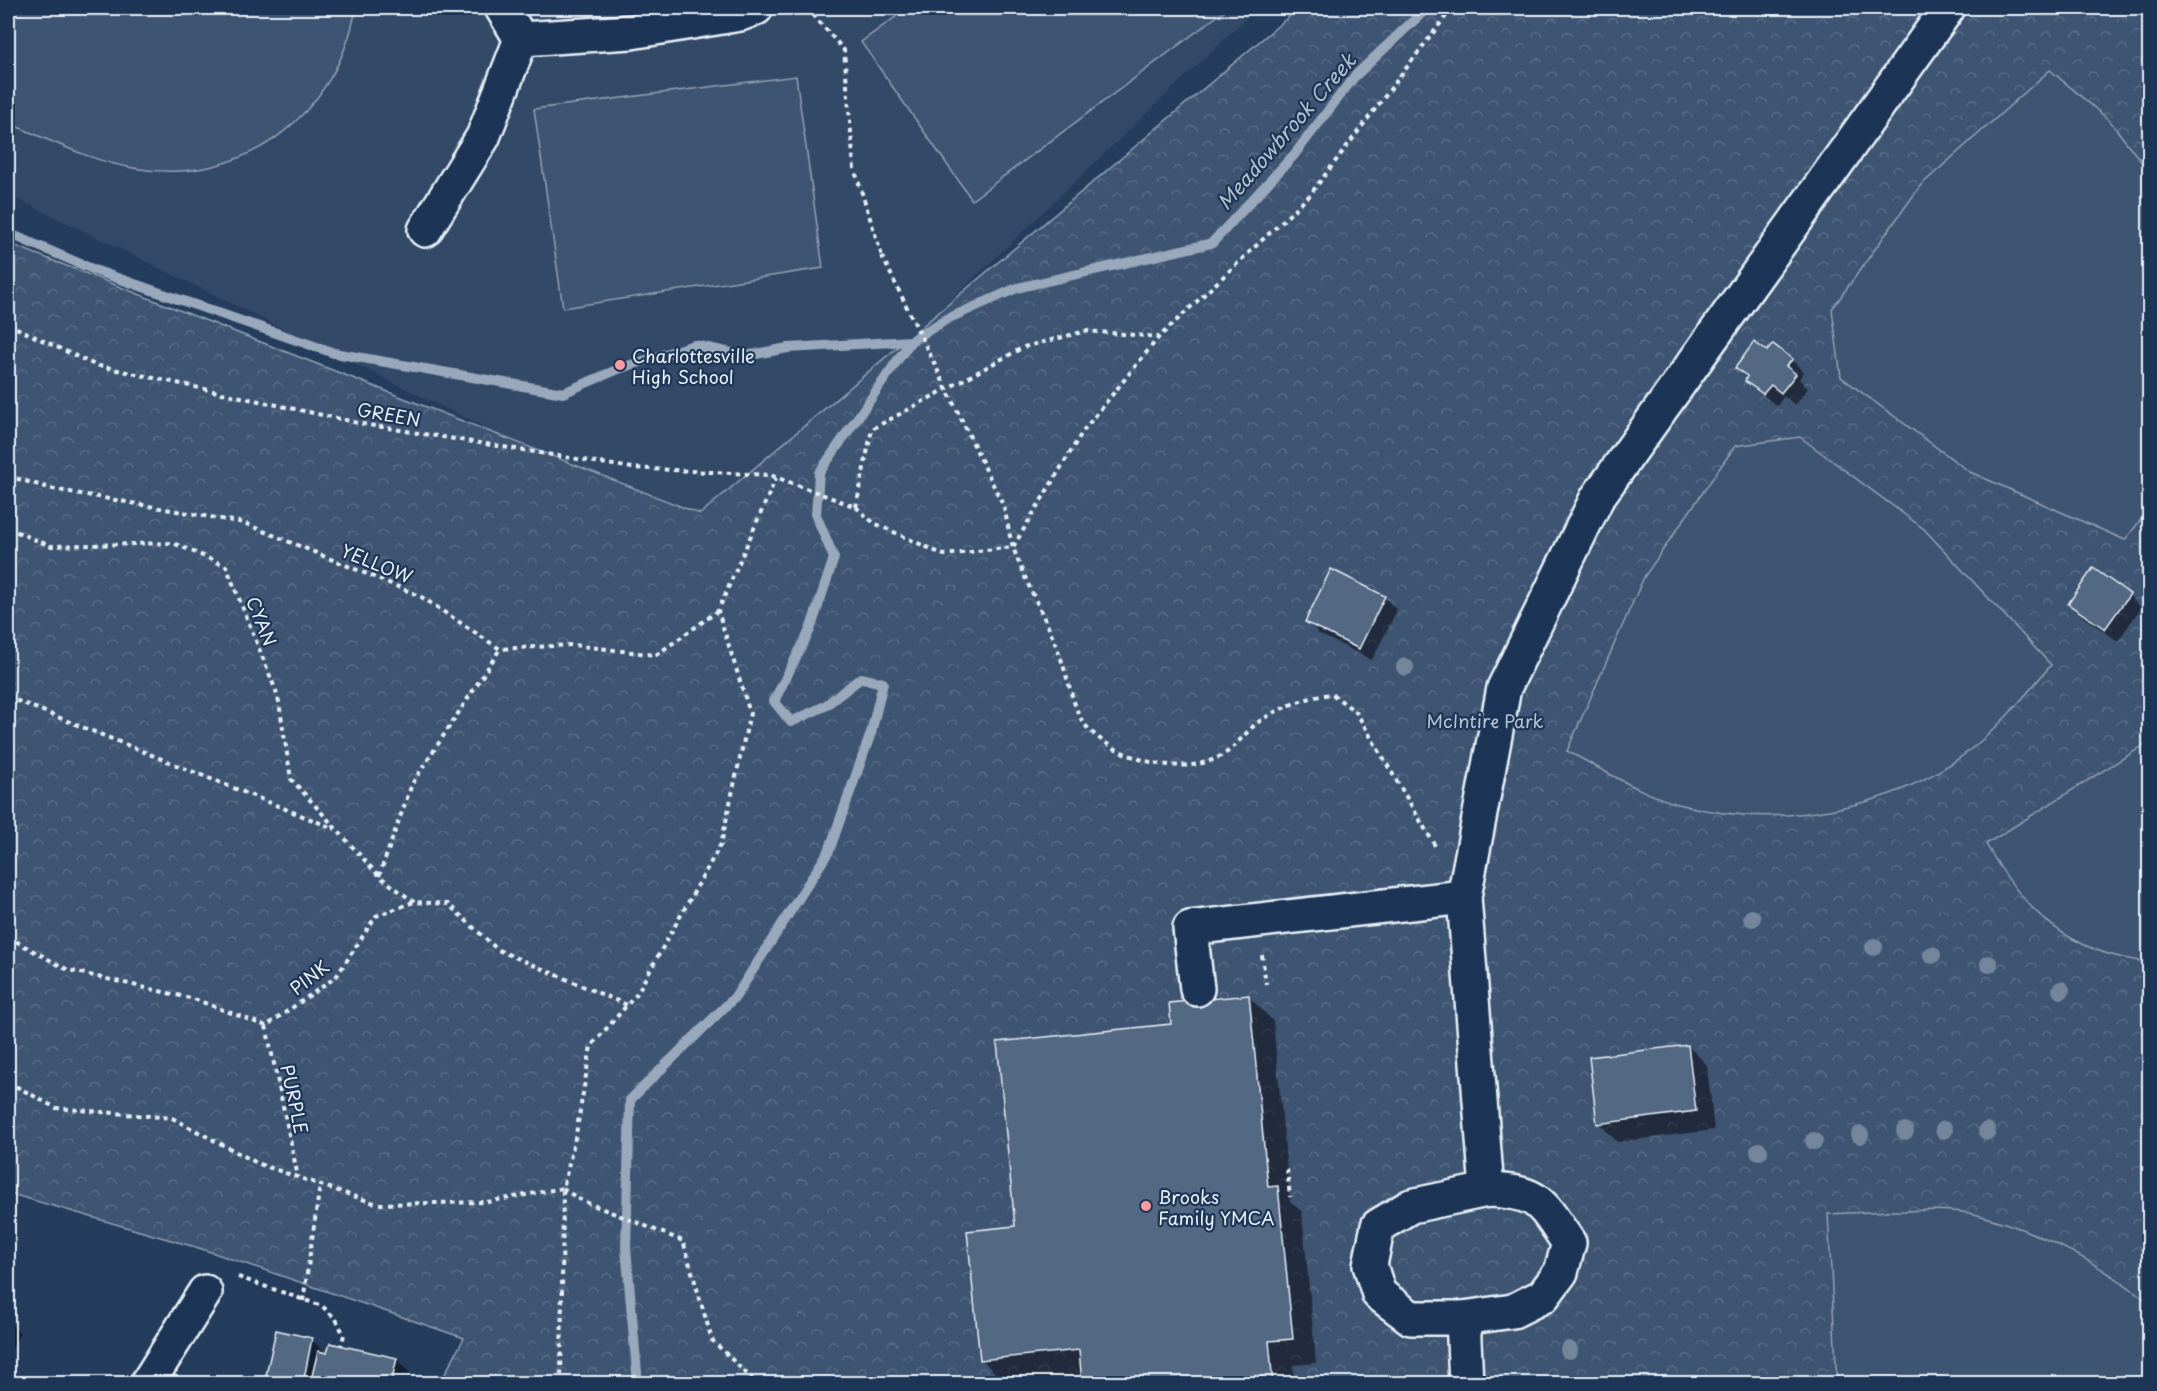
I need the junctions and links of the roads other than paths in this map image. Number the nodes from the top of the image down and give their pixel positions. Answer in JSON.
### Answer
{"nodes":[{"id":1,"x":502,"y":8,"type":"edge"},
{"id":2,"x":756,"y":8,"type":"edge"},
{"id":3,"x":1948,"y":8,"type":"edge"},
{"id":4,"x":521,"y":39,"type":"junction"},
{"id":5,"x":425,"y":230,"type":"dead end"},
{"id":6,"x":1464,"y":897,"type":"junction"},
{"id":7,"x":1197,"y":989,"type":"dead end"},
{"id":8,"x":1487,"y":1190,"type":"junction"},
{"id":9,"x":218,"y":1288,"type":"road end"},
{"id":10,"x":1463,"y":1318,"type":"junction"},
{"id":11,"x":147,"y":1383,"type":"edge"},
{"id":12,"x":1466,"y":1383,"type":"edge"}],
"edges":[{"from":1,"to":4,"type":"street"},
{"from":2,"to":4,"type":"street"},
{"from":3,"to":6,"type":"street"},
{"from":4,"to":5,"type":"street"},
{"from":6,"to":7,"type":"street"},
{"from":6,"to":8,"type":"street"},
{"from":8,"to":10,"type":"street"},
{"from":8,"to":10,"type":"street"},
{"from":9,"to":11,"type":"street"},
{"from":10,"to":12,"type":"street"}]}
